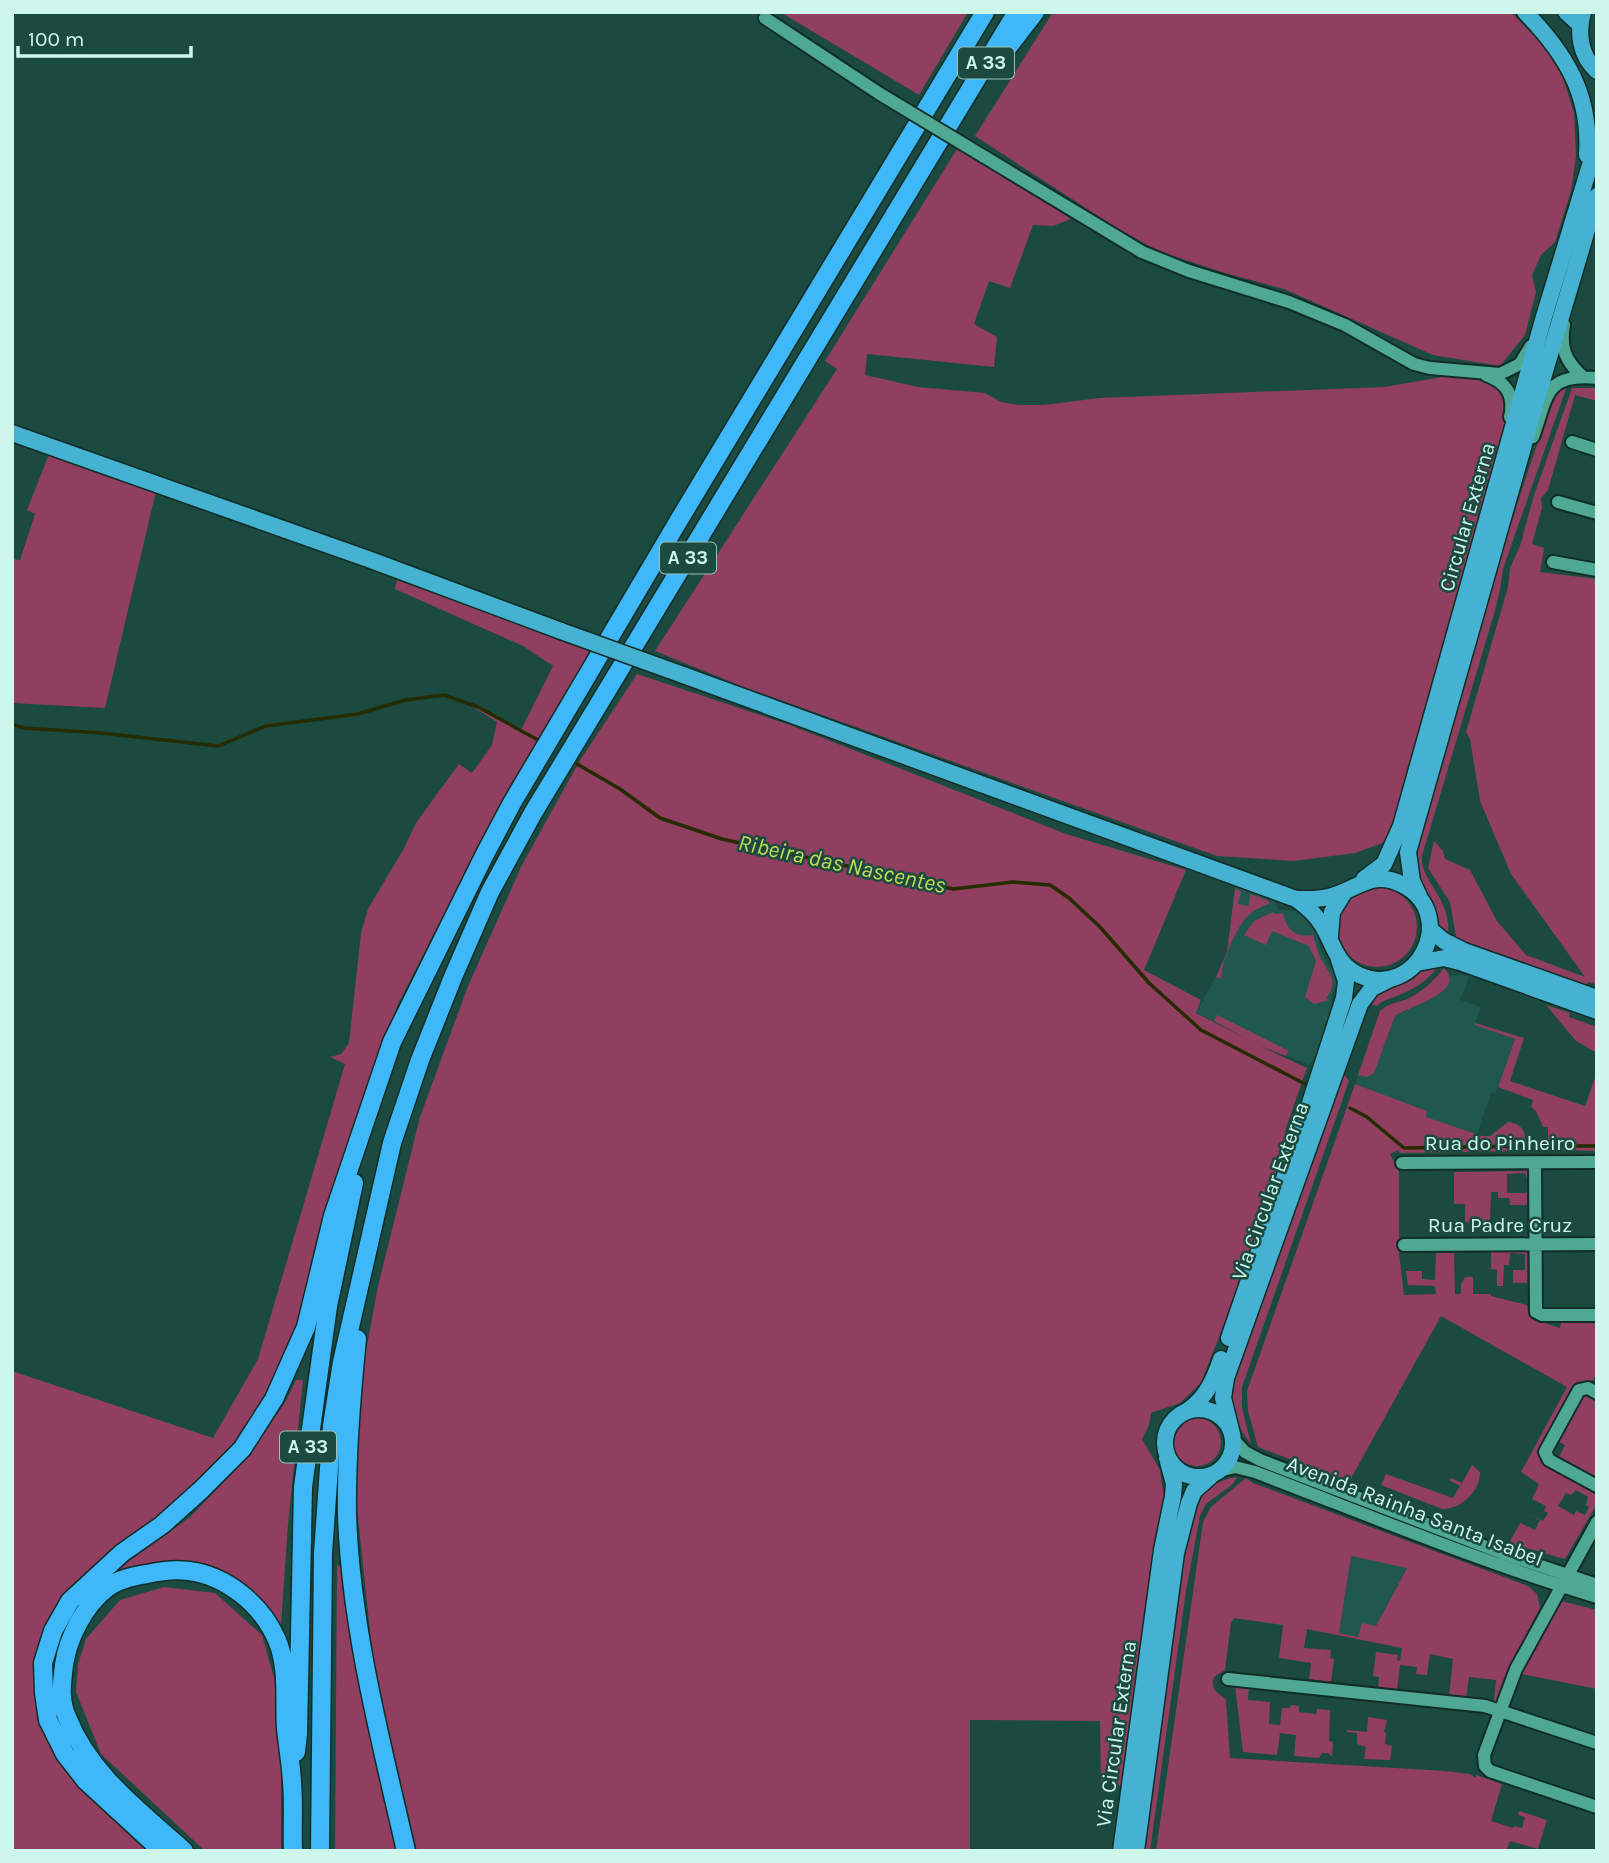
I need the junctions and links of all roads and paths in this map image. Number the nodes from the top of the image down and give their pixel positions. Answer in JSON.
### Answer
{"nodes":[{"id":1,"x":985,"y":12,"type":"edge"},
{"id":2,"x":1017,"y":12,"type":"edge"},
{"id":3,"x":1035,"y":12,"type":"edge"},
{"id":4,"x":1525,"y":12,"type":"edge"},
{"id":5,"x":1566,"y":12,"type":"edge"},
{"id":6,"x":765,"y":18,"type":"dead end"},
{"id":7,"x":1581,"y":19,"type":"edge"},
{"id":8,"x":1595,"y":72,"type":"edge"},
{"id":9,"x":955,"y":114,"type":"junction"},
{"id":10,"x":1597,"y":142,"type":"edge"},
{"id":11,"x":1586,"y":179,"type":"junction"},
{"id":12,"x":1597,"y":196,"type":"edge"},
{"id":13,"x":1570,"y":289,"type":"junction"},
{"id":14,"x":1543,"y":320,"type":"junction"},
{"id":15,"x":1482,"y":374,"type":"junction"},
{"id":16,"x":1582,"y":376,"type":"junction"},
{"id":17,"x":1597,"y":378,"type":"edge"},
{"id":18,"x":12,"y":433,"type":"edge"},
{"id":19,"x":1572,"y":442,"type":"dead end"},
{"id":20,"x":1597,"y":450,"type":"edge"},
{"id":21,"x":1505,"y":488,"type":"junction"},
{"id":22,"x":1558,"y":502,"type":"dead end"},
{"id":23,"x":1597,"y":513,"type":"edge"},
{"id":24,"x":1553,"y":562,"type":"dead end"},
{"id":25,"x":1597,"y":570,"type":"edge"},
{"id":26,"x":1349,"y":889,"type":"junction"},
{"id":27,"x":1296,"y":899,"type":"junction"},
{"id":28,"x":1421,"y":901,"type":"junction"},
{"id":29,"x":1431,"y":930,"type":"junction"},
{"id":30,"x":1330,"y":941,"type":"junction"},
{"id":31,"x":1338,"y":959,"type":"junction"},
{"id":32,"x":1416,"y":963,"type":"junction"},
{"id":33,"x":1391,"y":978,"type":"junction"},
{"id":34,"x":1597,"y":998,"type":"edge"},
{"id":35,"x":1597,"y":1012,"type":"edge"},
{"id":36,"x":367,"y":1118,"type":"junction"},
{"id":37,"x":1597,"y":1162,"type":"edge"},
{"id":38,"x":1402,"y":1163,"type":"dead end"},
{"id":39,"x":1535,"y":1163,"type":"junction"},
{"id":40,"x":1597,"y":1244,"type":"edge"},
{"id":41,"x":1404,"y":1245,"type":"dead end"},
{"id":42,"x":1535,"y":1245,"type":"junction"},
{"id":43,"x":365,"y":1259,"type":"junction"},
{"id":44,"x":1597,"y":1315,"type":"edge"},
{"id":45,"x":1592,"y":1391,"type":"edge"},
{"id":46,"x":1187,"y":1411,"type":"junction"},
{"id":47,"x":1232,"y":1436,"type":"junction"},
{"id":48,"x":1167,"y":1458,"type":"junction"},
{"id":49,"x":1215,"y":1473,"type":"junction"},
{"id":50,"x":1597,"y":1486,"type":"edge"},
{"id":51,"x":1597,"y":1522,"type":"edge"},
{"id":52,"x":1565,"y":1581,"type":"junction"},
{"id":53,"x":1597,"y":1585,"type":"edge"},
{"id":54,"x":1597,"y":1597,"type":"edge"},
{"id":55,"x":1228,"y":1679,"type":"dead end"},
{"id":56,"x":1500,"y":1711,"type":"junction"},
{"id":57,"x":1597,"y":1743,"type":"edge"},
{"id":58,"x":292,"y":1782,"type":"junction"},
{"id":59,"x":1597,"y":1807,"type":"edge"},
{"id":60,"x":162,"y":1851,"type":"edge"},
{"id":61,"x":184,"y":1851,"type":"edge"},
{"id":62,"x":292,"y":1851,"type":"edge"},
{"id":63,"x":320,"y":1851,"type":"edge"},
{"id":64,"x":406,"y":1851,"type":"edge"},
{"id":65,"x":1121,"y":1851,"type":"edge"},
{"id":66,"x":1136,"y":1851,"type":"edge"}],
"edges":[{"from":1,"to":36,"type":"highway","number":"A 33"},
{"from":2,"to":9,"type":"highway","number":"A 33"},
{"from":3,"to":9,"type":"highway"},
{"from":4,"to":11,"type":"main road"},
{"from":5,"to":7,"type":"main road"},
{"from":6,"to":15,"type":"street","bridge":true},
{"from":7,"to":8,"type":"main road"},
{"from":9,"to":43,"type":"highway","number":"A 33"},
{"from":10,"to":11,"type":"main road","name":"Circular Externa"},
{"from":11,"to":14,"type":"main road","name":"Circular Externa"},
{"from":12,"to":13,"type":"main road","name":"Circular Externa"},
{"from":13,"to":16,"type":"street"},
{"from":13,"to":21,"type":"main road","name":"Circular Externa"},
{"from":14,"to":15,"type":"street"},
{"from":14,"to":21,"type":"main road","name":"Circular Externa"},
{"from":15,"to":21,"type":"street"},
{"from":16,"to":17,"type":"street"},
{"from":16,"to":21,"type":"street","name":"Circular Externa"},
{"from":18,"to":27,"type":"main road","bridge":true},
{"from":19,"to":20,"type":"street"},
{"from":21,"to":26,"type":"main road","name":"Circular Externa"},
{"from":21,"to":28,"type":"main road","name":"Circular Externa"},
{"from":22,"to":23,"type":"street"},
{"from":24,"to":25,"type":"street"},
{"from":26,"to":27,"type":"main road"},
{"from":26,"to":28,"type":"main road"},
{"from":26,"to":30,"type":"main road"},
{"from":27,"to":30,"type":"main road"},
{"from":28,"to":29,"type":"main road"},
{"from":29,"to":32,"type":"main road"},
{"from":29,"to":34,"type":"main road"},
{"from":30,"to":31,"type":"main road"},
{"from":31,"to":33,"type":"main road"},
{"from":31,"to":46,"type":"main road","name":"Via Circular Externa"},
{"from":32,"to":33,"type":"main road"},
{"from":32,"to":35,"type":"main road"},
{"from":33,"to":47,"type":"main road","name":"Via Circular Externa"},
{"from":36,"to":58,"type":"highway","number":"A 33"},
{"from":36,"to":60,"type":"highway"},
{"from":37,"to":39,"type":"street","name":"Rua do Pinheiro"},
{"from":38,"to":39,"type":"street","name":"Rua do Pinheiro"},
{"from":39,"to":42,"type":"street"},
{"from":40,"to":42,"type":"street","name":"Rua Padre Cruz"},
{"from":41,"to":42,"type":"street","name":"Rua Padre Cruz"},
{"from":42,"to":44,"type":"street"},
{"from":43,"to":63,"type":"highway","number":"A 33"},
{"from":43,"to":64,"type":"highway"},
{"from":45,"to":50,"type":"street"},
{"from":46,"to":47,"type":"main road"},
{"from":46,"to":48,"type":"main road"},
{"from":47,"to":49,"type":"main road"},
{"from":47,"to":52,"type":"street","name":"Avenida Rainha Santa Isabel"},
{"from":48,"to":49,"type":"main road"},
{"from":48,"to":65,"type":"main road","name":"Via Circular Externa"},
{"from":49,"to":52,"type":"street","name":"Avenida Rainha Santa Isabel"},
{"from":49,"to":66,"type":"main road","name":"Via Circular Externa"},
{"from":51,"to":52,"type":"street"},
{"from":52,"to":53,"type":"street","name":"Avenida Rainha Santa Isabel"},
{"from":52,"to":54,"type":"street","name":"Avenida Rainha Santa Isabel"},
{"from":52,"to":56,"type":"street"},
{"from":55,"to":56,"type":"street"},
{"from":56,"to":57,"type":"street"},
{"from":56,"to":59,"type":"street"},
{"from":58,"to":61,"type":"highway"},
{"from":58,"to":62,"type":"highway","number":"A 33"}]}
